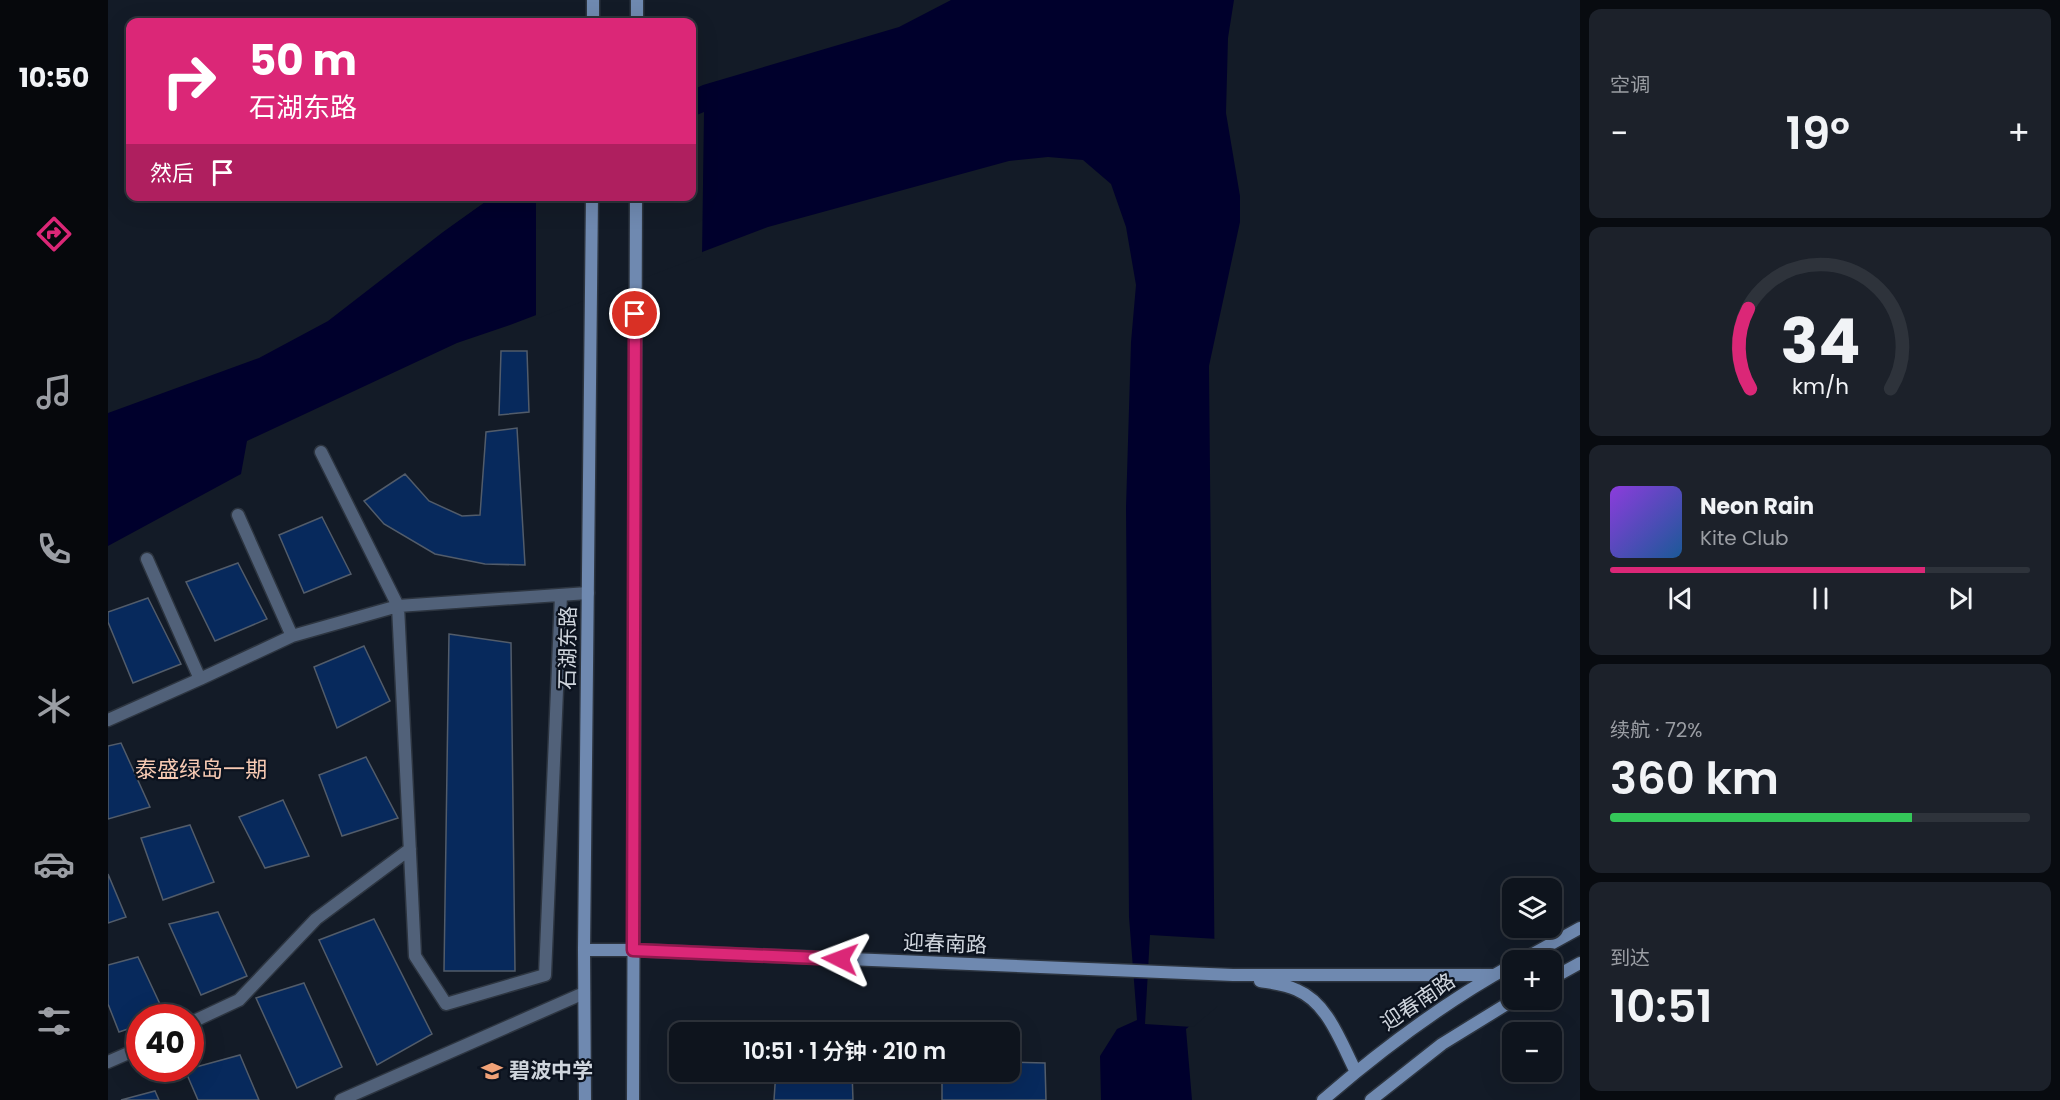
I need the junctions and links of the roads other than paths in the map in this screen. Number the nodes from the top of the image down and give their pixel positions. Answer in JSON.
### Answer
{"nodes":[{"id":1,"x":593,"y":0,"type":"edge"},
{"id":2,"x":637,"y":0,"type":"edge"},
{"id":3,"x":593,"y":18,"type":"edge"},
{"id":4,"x":637,"y":18,"type":"edge"},
{"id":5,"x":592,"y":201,"type":"edge"},
{"id":6,"x":636,"y":201,"type":"edge"},
{"id":7,"x":321,"y":452,"type":"dead end"},
{"id":8,"x":238,"y":515,"type":"dead end"},
{"id":9,"x":147,"y":559,"type":"dead end"},
{"id":10,"x":588,"y":593,"type":"junction"},
{"id":11,"x":561,"y":595,"type":"junction"},
{"id":12,"x":398,"y":606,"type":"junction"},
{"id":13,"x":292,"y":636,"type":"junction"},
{"id":14,"x":200,"y":678,"type":"junction"},
{"id":15,"x":108,"y":720,"type":"edge"},
{"id":16,"x":410,"y":849,"type":"junction"},
{"id":17,"x":1580,"y":928,"type":"edge"},
{"id":18,"x":584,"y":950,"type":"junction"},
{"id":19,"x":633,"y":950,"type":"junction"},
{"id":20,"x":1539,"y":950,"type":"edge"},
{"id":21,"x":1580,"y":963,"type":"edge"},
{"id":22,"x":1502,"y":971,"type":"edge"},
{"id":23,"x":1562,"y":974,"type":"edge"},
{"id":24,"x":1233,"y":975,"type":"junction"},
{"id":25,"x":1494,"y":975,"type":"junction"},
{"id":26,"x":584,"y":993,"type":"junction"},
{"id":27,"x":1502,"y":1007,"type":"edge"},
{"id":28,"x":204,"y":1016,"type":"edge"},
{"id":29,"x":126,"y":1054,"type":"edge"},
{"id":30,"x":108,"y":1062,"type":"edge"},
{"id":31,"x":1356,"y":1071,"type":"junction"},
{"id":32,"x":341,"y":1100,"type":"edge"},
{"id":33,"x":585,"y":1100,"type":"edge"},
{"id":34,"x":633,"y":1100,"type":"edge"},
{"id":35,"x":1323,"y":1100,"type":"edge"},
{"id":36,"x":1371,"y":1100,"type":"edge"}],
"edges":[{"from":1,"to":3,"type":"main road"},
{"from":2,"to":4,"type":"main road"},
{"from":5,"to":10,"type":"main road","name":"石湖东路"},
{"from":6,"to":19,"type":"main road"},
{"from":7,"to":12,"type":"street"},
{"from":8,"to":13,"type":"street"},
{"from":9,"to":14,"type":"street"},
{"from":10,"to":11,"type":"street"},
{"from":10,"to":18,"type":"main road","name":"石湖东路"},
{"from":11,"to":12,"type":"street"},
{"from":11,"to":16,"type":"street"},
{"from":12,"to":13,"type":"street"},
{"from":12,"to":16,"type":"street"},
{"from":13,"to":14,"type":"street"},
{"from":14,"to":15,"type":"street"},
{"from":16,"to":28,"type":"street"},
{"from":17,"to":20,"type":"main road"},
{"from":18,"to":19,"type":"main road","name":"迎春南路"},
{"from":18,"to":26,"type":"main road","name":"石湖东路"},
{"from":19,"to":24,"type":"main road","name":"迎春南路"},
{"from":19,"to":34,"type":"main road"},
{"from":21,"to":23,"type":"main road"},
{"from":22,"to":25,"type":"main road","name":"迎春南路"},
{"from":24,"to":25,"type":"main road"},
{"from":24,"to":31,"type":"main road"},
{"from":25,"to":31,"type":"main road","name":"迎春南路"},
{"from":26,"to":32,"type":"street"},
{"from":26,"to":33,"type":"main road","name":"石湖东路"},
{"from":27,"to":36,"type":"main road"},
{"from":29,"to":30,"type":"street"},
{"from":31,"to":35,"type":"main road","name":"迎春南路"}]}
